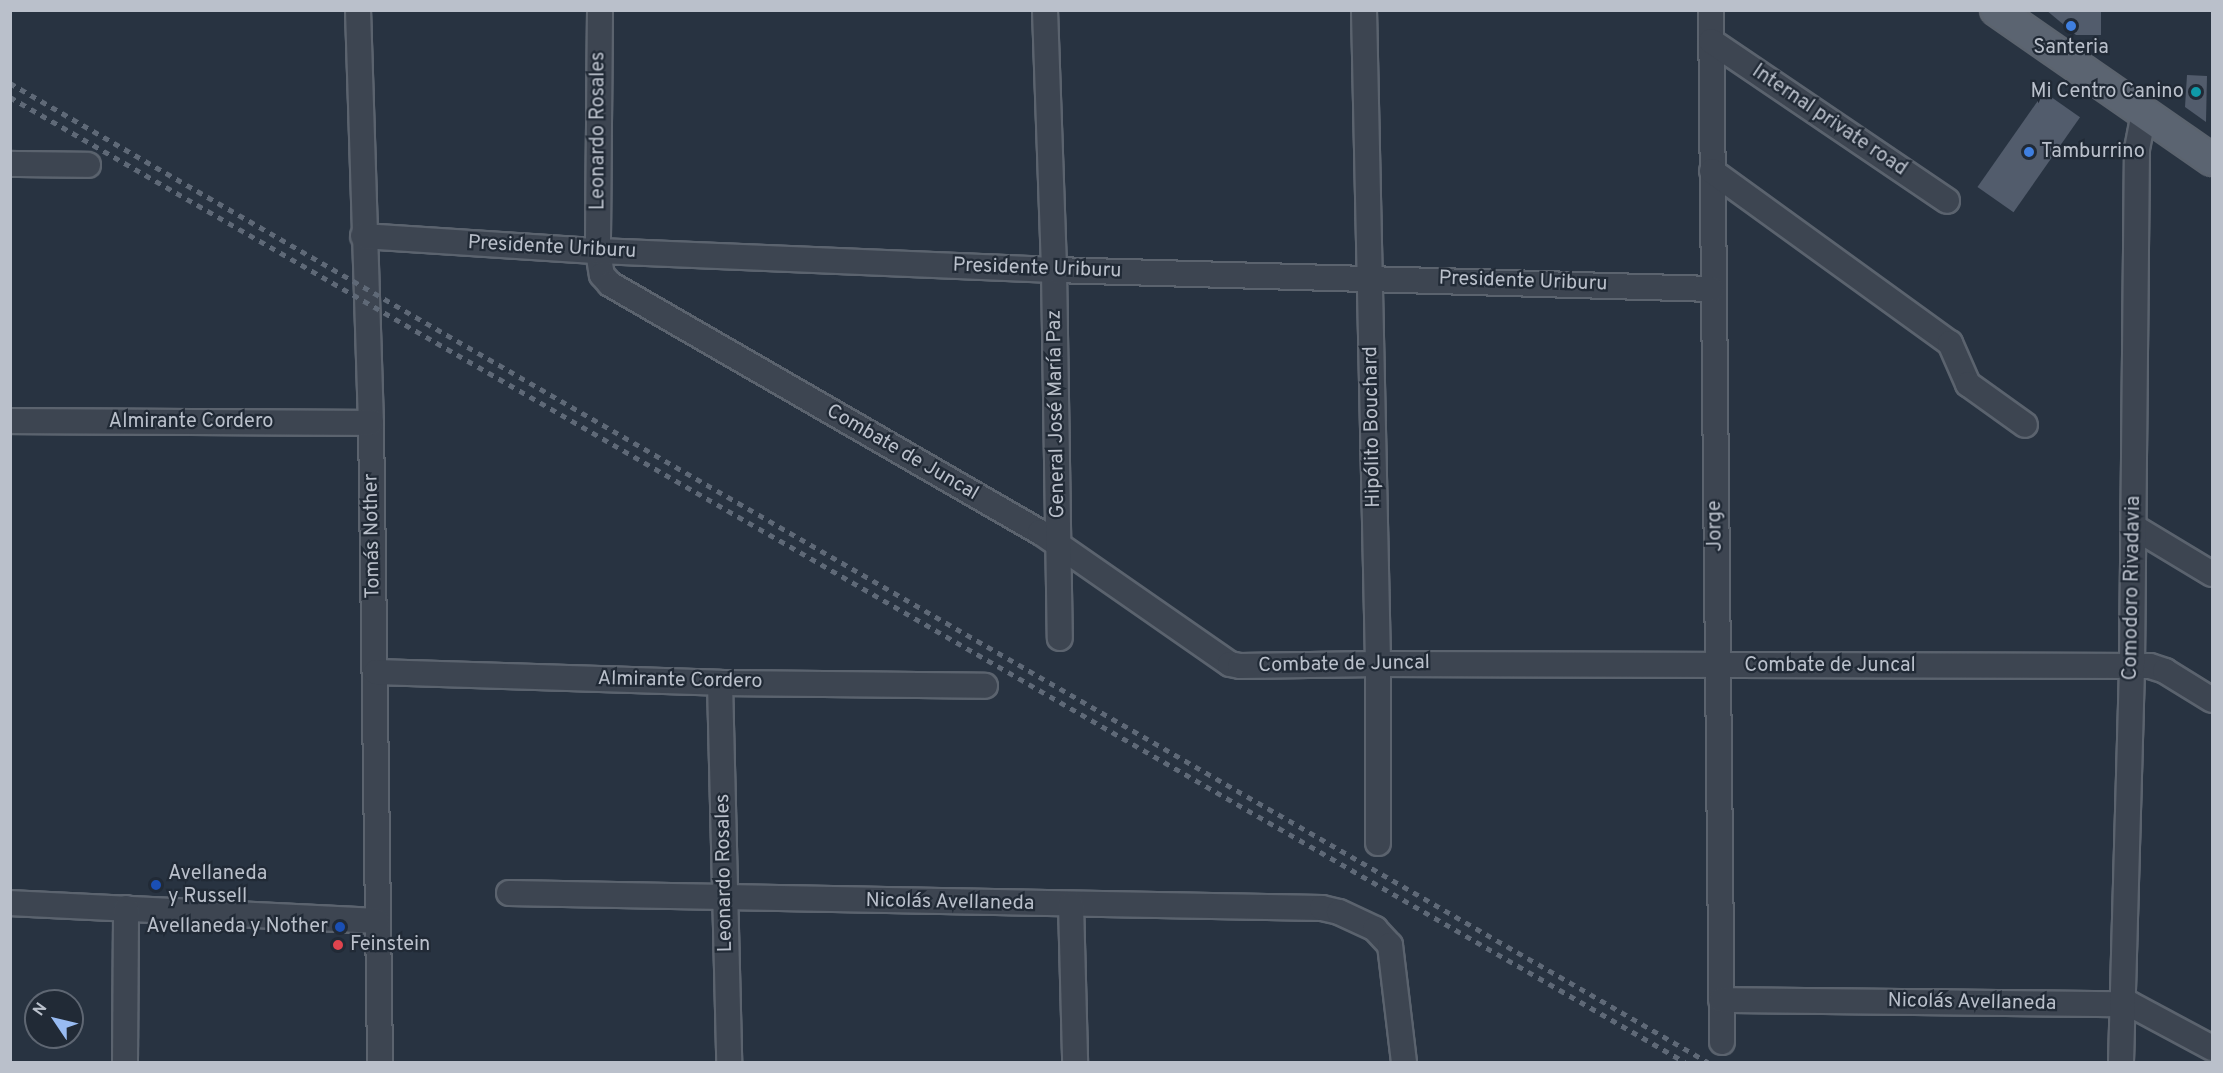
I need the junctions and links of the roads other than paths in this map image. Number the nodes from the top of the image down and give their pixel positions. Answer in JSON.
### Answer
{"nodes":[{"id":1,"x":358,"y":10,"type":"edge"},
{"id":2,"x":600,"y":10,"type":"edge"},
{"id":3,"x":1045,"y":10,"type":"edge"},
{"id":4,"x":1364,"y":10,"type":"edge"},
{"id":5,"x":1711,"y":10,"type":"edge"},
{"id":6,"x":1998,"y":11,"type":"edge"},
{"id":7,"x":1711,"y":41,"type":"junction"},
{"id":8,"x":2144,"y":114,"type":"junction"},
{"id":9,"x":2212,"y":160,"type":"edge"},
{"id":10,"x":10,"y":164,"type":"edge"},
{"id":11,"x":88,"y":165,"type":"dead end"},
{"id":12,"x":1712,"y":171,"type":"junction"},
{"id":13,"x":1947,"y":201,"type":"dead end"},
{"id":14,"x":363,"y":236,"type":"junction"},
{"id":15,"x":598,"y":251,"type":"junction"},
{"id":16,"x":1054,"y":270,"type":"junction"},
{"id":17,"x":1370,"y":277,"type":"junction"},
{"id":18,"x":1712,"y":289,"type":"junction"},
{"id":19,"x":10,"y":421,"type":"edge"},
{"id":20,"x":371,"y":423,"type":"junction"},
{"id":21,"x":2025,"y":425,"type":"dead end"},
{"id":22,"x":2134,"y":527,"type":"junction"},
{"id":23,"x":1059,"y":546,"type":"junction"},
{"id":24,"x":2212,"y":574,"type":"edge"},
{"id":25,"x":1060,"y":638,"type":"dead end"},
{"id":26,"x":1377,"y":663,"type":"junction"},
{"id":27,"x":1718,"y":666,"type":"junction"},
{"id":28,"x":2132,"y":666,"type":"junction"},
{"id":29,"x":376,"y":672,"type":"junction"},
{"id":30,"x":720,"y":683,"type":"junction"},
{"id":31,"x":985,"y":686,"type":"dead end"},
{"id":32,"x":2212,"y":700,"type":"edge"},
{"id":33,"x":1378,"y":843,"type":"dead end"},
{"id":34,"x":509,"y":893,"type":"dead end"},
{"id":35,"x":726,"y":899,"type":"junction"},
{"id":36,"x":10,"y":903,"type":"edge"},
{"id":37,"x":1071,"y":904,"type":"junction"},
{"id":38,"x":126,"y":908,"type":"junction"},
{"id":39,"x":377,"y":921,"type":"junction"},
{"id":40,"x":1721,"y":1000,"type":"junction"},
{"id":41,"x":2123,"y":1004,"type":"junction"},
{"id":42,"x":1722,"y":1042,"type":"dead end"},
{"id":43,"x":2212,"y":1047,"type":"edge"},
{"id":44,"x":125,"y":1062,"type":"edge"},
{"id":45,"x":380,"y":1062,"type":"edge"},
{"id":46,"x":729,"y":1062,"type":"edge"},
{"id":47,"x":1075,"y":1062,"type":"edge"},
{"id":48,"x":1404,"y":1062,"type":"edge"},
{"id":49,"x":2121,"y":1062,"type":"edge"}],
"edges":[{"from":1,"to":14,"type":"street","name":"Tomás Nother"},
{"from":2,"to":15,"type":"street","name":"Leonardo Rosales"},
{"from":3,"to":16,"type":"street","name":"General José María Paz"},
{"from":4,"to":17,"type":"street","name":"Hipólito Bouchard"},
{"from":5,"to":7,"type":"street","name":"Jorge"},
{"from":6,"to":8,"type":"main road"},
{"from":7,"to":12,"type":"street","name":"Jorge"},
{"from":7,"to":13,"type":"street","name":"Internal private road"},
{"from":8,"to":9,"type":"main road"},
{"from":8,"to":22,"type":"street","name":"Comodoro Rivadavia"},
{"from":10,"to":11,"type":"street"},
{"from":12,"to":18,"type":"street","name":"Jorge"},
{"from":12,"to":21,"type":"street"},
{"from":14,"to":15,"type":"street","name":"Presidente Uriburu"},
{"from":14,"to":20,"type":"street","name":"Tomás Nother"},
{"from":15,"to":16,"type":"street","name":"Presidente Uriburu"},
{"from":15,"to":23,"type":"street","name":"Combate de Juncal"},
{"from":16,"to":17,"type":"street","name":"Presidente Uriburu"},
{"from":16,"to":23,"type":"street","name":"General José María Paz"},
{"from":17,"to":18,"type":"street","name":"Presidente Uriburu"},
{"from":17,"to":26,"type":"street","name":"Hipólito Bouchard"},
{"from":18,"to":27,"type":"street","name":"Jorge"},
{"from":19,"to":20,"type":"street","name":"Almirante Cordero"},
{"from":20,"to":29,"type":"street","name":"Tomás Nother"},
{"from":22,"to":24,"type":"street"},
{"from":22,"to":28,"type":"street","name":"Comodoro Rivadavia"},
{"from":23,"to":25,"type":"street","name":"General José María Paz"},
{"from":23,"to":26,"type":"street","name":"Combate de Juncal"},
{"from":26,"to":27,"type":"street","name":"Combate de Juncal"},
{"from":26,"to":33,"type":"street","name":"Hipólito Bouchard"},
{"from":27,"to":28,"type":"street","name":"Combate de Juncal"},
{"from":27,"to":40,"type":"street","name":"Jorge"},
{"from":28,"to":32,"type":"street","name":"Combate de Juncal"},
{"from":28,"to":41,"type":"street","name":"Comodoro Rivadavia"},
{"from":29,"to":30,"type":"street","name":"Almirante Cordero"},
{"from":29,"to":39,"type":"street","name":"Tomás Nother"},
{"from":30,"to":31,"type":"street","name":"Almirante Cordero"},
{"from":30,"to":35,"type":"street","name":"Leonardo Rosales"},
{"from":34,"to":35,"type":"street","name":"Nicolás Avellaneda"},
{"from":35,"to":37,"type":"street","name":"Nicolás Avellaneda"},
{"from":35,"to":46,"type":"street","name":"Leonardo Rosales"},
{"from":36,"to":38,"type":"street"},
{"from":37,"to":47,"type":"street"},
{"from":37,"to":48,"type":"street","name":"Nicolás Avellaneda"},
{"from":38,"to":39,"type":"street"},
{"from":38,"to":44,"type":"street"},
{"from":39,"to":45,"type":"street","name":"Tomás Nother"},
{"from":40,"to":41,"type":"street","name":"Nicolás Avellaneda"},
{"from":40,"to":42,"type":"street","name":"Jorge"},
{"from":41,"to":43,"type":"street","name":"Nicolás Avellaneda"},
{"from":41,"to":49,"type":"street","name":"Comodoro Rivadavia"}]}
